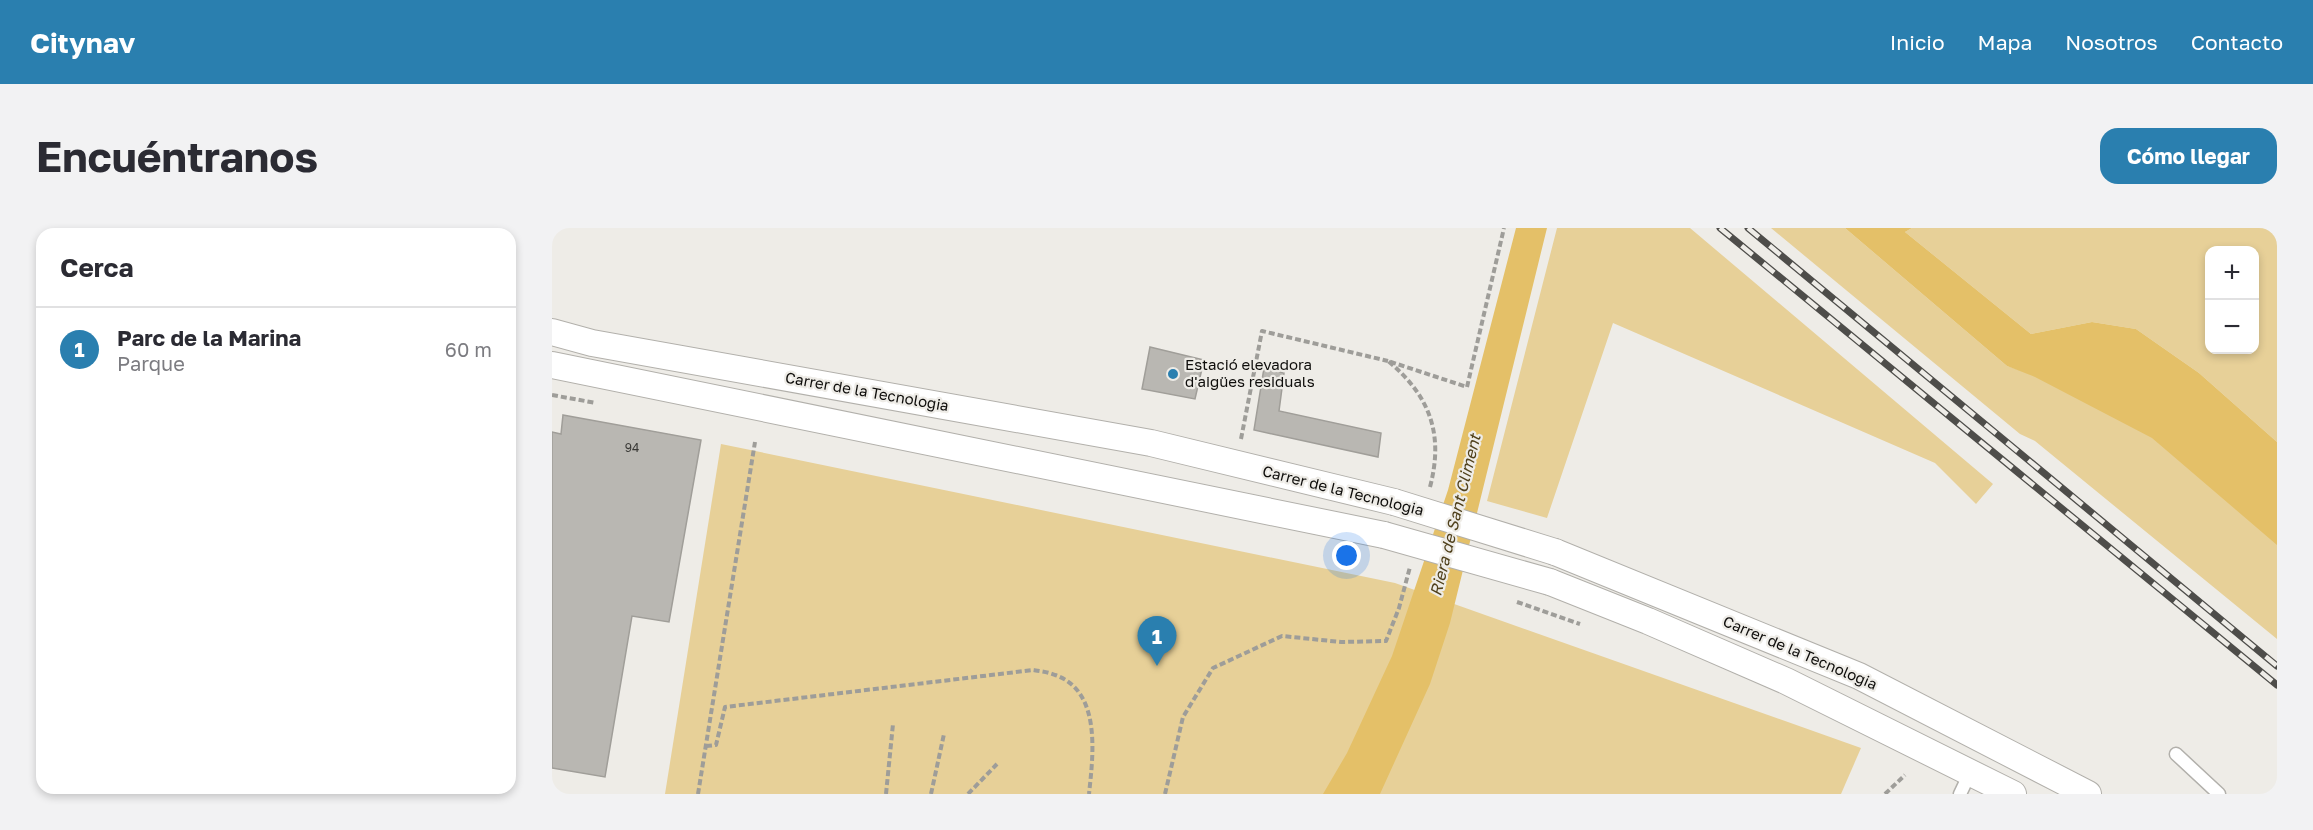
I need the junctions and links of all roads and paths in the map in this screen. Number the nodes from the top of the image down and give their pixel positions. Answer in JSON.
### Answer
{"nodes":[{"id":1,"x":1504,"y":228,"type":"edge"},
{"id":2,"x":552,"y":332,"type":"edge"},
{"id":3,"x":1388,"y":361,"type":"junction"},
{"id":4,"x":552,"y":365,"type":"edge"},
{"id":5,"x":552,"y":395,"type":"edge"},
{"id":6,"x":581,"y":400,"type":"dead end"},
{"id":7,"x":755,"y":442,"type":"dead end"},
{"id":8,"x":1240,"y":446,"type":"dead end"},
{"id":9,"x":1429,"y":491,"type":"dead end"},
{"id":10,"x":1411,"y":561,"type":"dead end"},
{"id":11,"x":1513,"y":600,"type":"dead end"},
{"id":12,"x":1581,"y":624,"type":"dead end"},
{"id":13,"x":893,"y":724,"type":"dead end"},
{"id":14,"x":944,"y":734,"type":"dead end"},
{"id":15,"x":706,"y":746,"type":"junction"},
{"id":16,"x":2176,"y":754,"type":"dead end"},
{"id":17,"x":997,"y":764,"type":"dead end"},
{"id":18,"x":1905,"y":775,"type":"dead end"},
{"id":19,"x":1965,"y":784,"type":"edge"},
{"id":20,"x":698,"y":794,"type":"edge"},
{"id":21,"x":885,"y":794,"type":"edge"},
{"id":22,"x":931,"y":794,"type":"edge"},
{"id":23,"x":968,"y":794,"type":"edge"},
{"id":24,"x":1089,"y":794,"type":"edge"},
{"id":25,"x":1165,"y":794,"type":"edge"},
{"id":26,"x":1885,"y":794,"type":"edge"},
{"id":27,"x":2013,"y":794,"type":"edge"},
{"id":28,"x":2088,"y":794,"type":"edge"},
{"id":29,"x":2219,"y":794,"type":"edge"}],
"edges":[{"from":1,"to":3,"type":"path"},
{"from":2,"to":28,"type":"street","name":"Carrer de la Tecnologia","bridge":true},
{"from":3,"to":8,"type":"path"},
{"from":3,"to":9,"type":"path"},
{"from":4,"to":19,"type":"street","name":"Carrer de la Tecnologia","bridge":true},
{"from":5,"to":6,"type":"path"},
{"from":7,"to":15,"type":"path"},
{"from":10,"to":25,"type":"path"},
{"from":11,"to":12,"type":"path"},
{"from":13,"to":21,"type":"path"},
{"from":14,"to":22,"type":"path"},
{"from":15,"to":20,"type":"path"},
{"from":15,"to":24,"type":"path"},
{"from":16,"to":29,"type":"lane"},
{"from":17,"to":23,"type":"path"},
{"from":18,"to":26,"type":"path"},
{"from":19,"to":27,"type":"street","name":"Carrer de la Tecnologia"}]}
